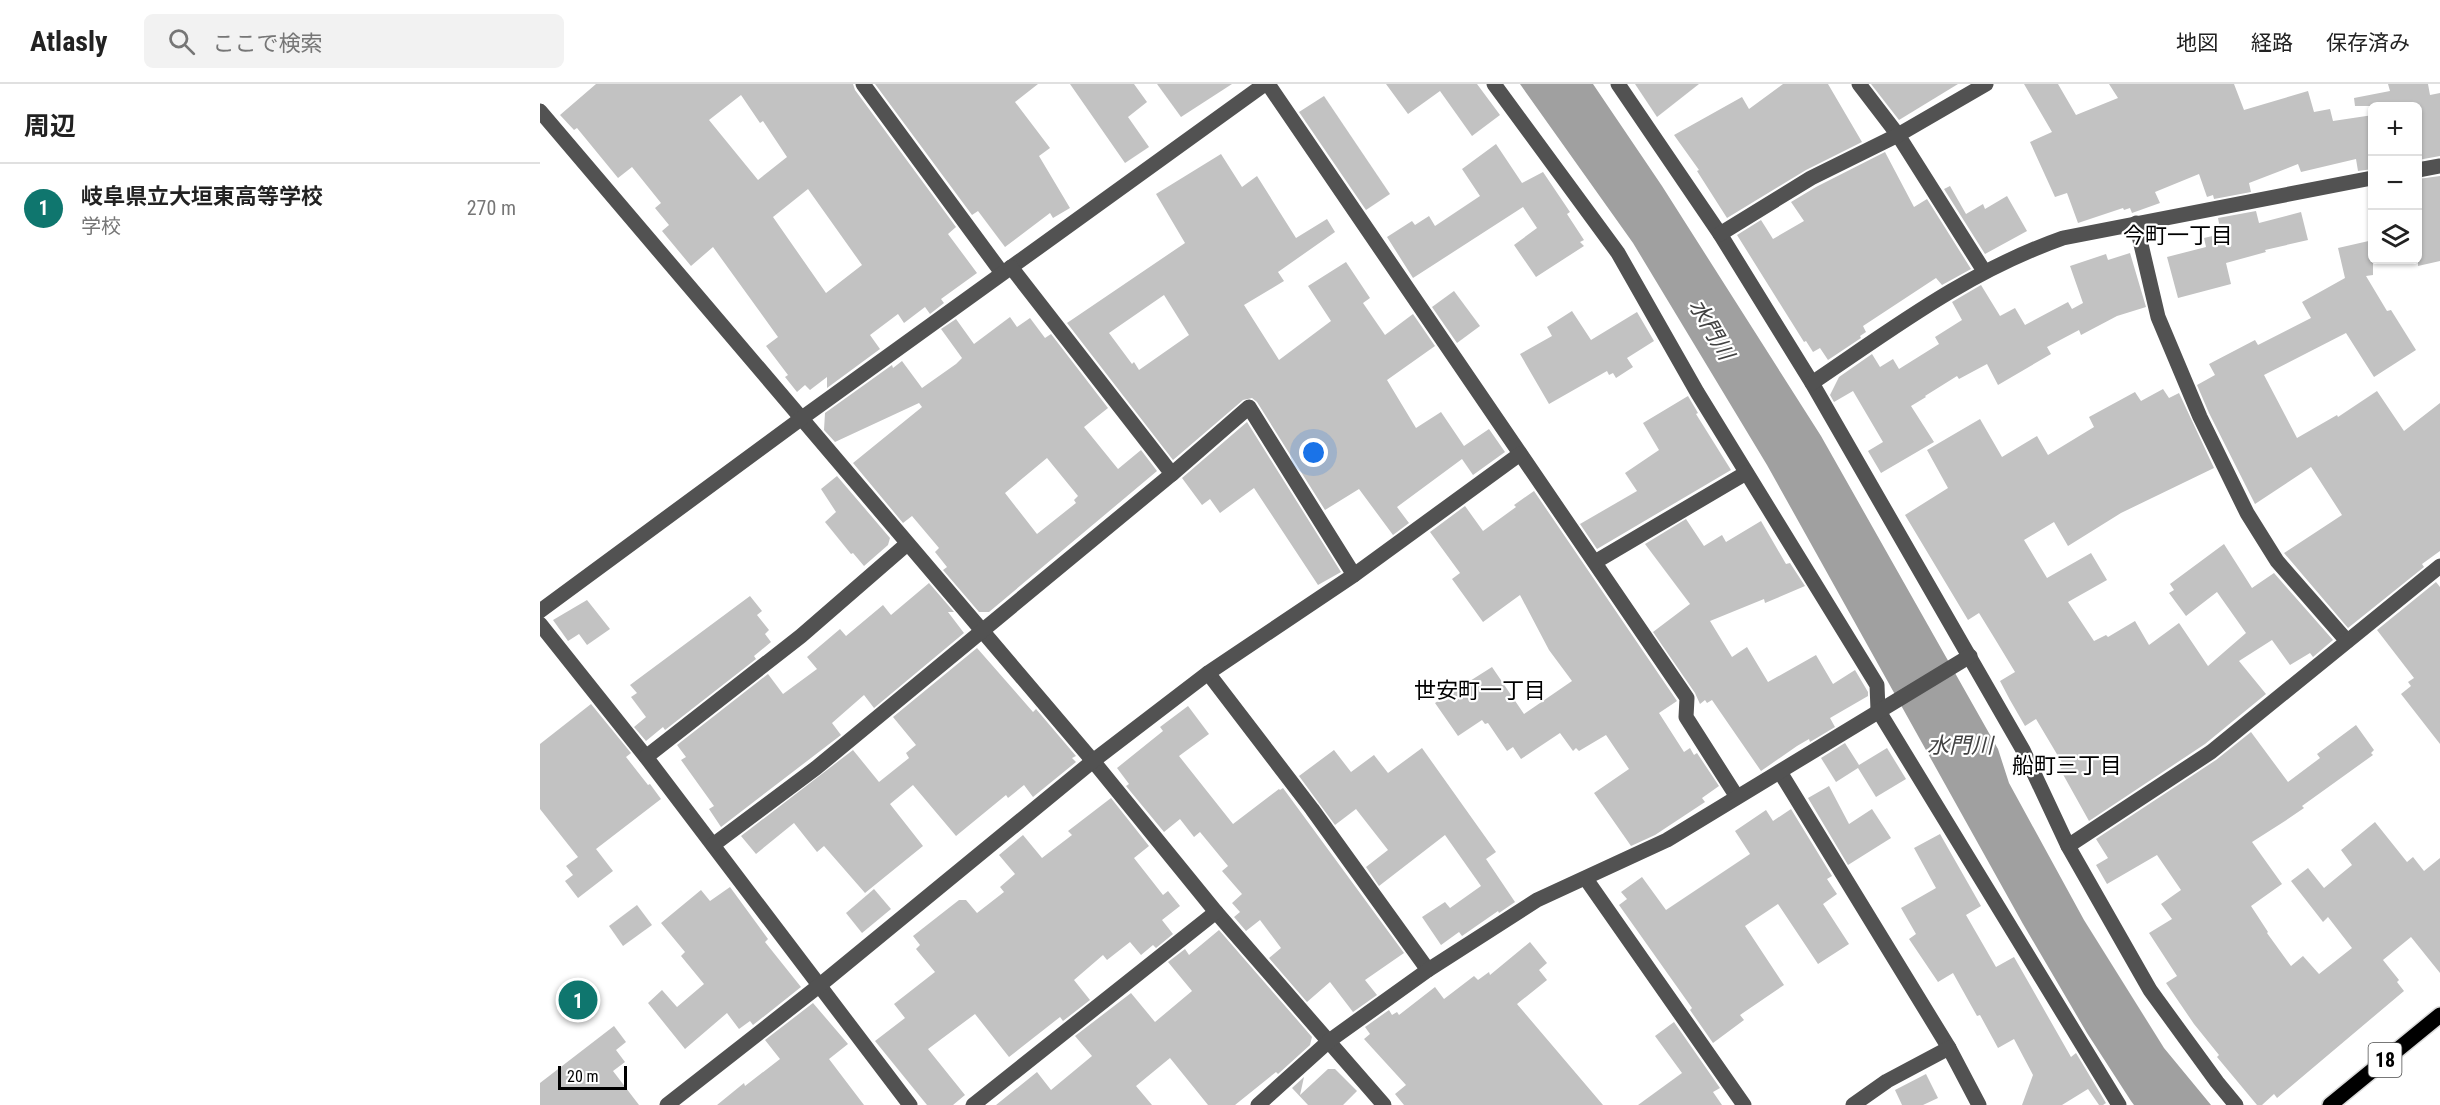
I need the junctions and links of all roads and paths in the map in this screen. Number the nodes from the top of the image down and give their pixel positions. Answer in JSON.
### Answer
{"nodes":[{"id":1,"x":863,"y":84,"type":"edge"},
{"id":2,"x":1266,"y":84,"type":"edge"},
{"id":3,"x":1494,"y":84,"type":"edge"},
{"id":4,"x":1618,"y":84,"type":"edge"},
{"id":5,"x":1859,"y":84,"type":"edge"},
{"id":6,"x":1986,"y":84,"type":"edge"},
{"id":7,"x":540,"y":111,"type":"edge"},
{"id":8,"x":1898,"y":135,"type":"junction"},
{"id":9,"x":2440,"y":166,"type":"edge"},
{"id":10,"x":2422,"y":169,"type":"edge"},
{"id":11,"x":2368,"y":179,"type":"edge"},
{"id":12,"x":2136,"y":223,"type":"junction"},
{"id":13,"x":1720,"y":234,"type":"junction"},
{"id":14,"x":1006,"y":270,"type":"junction"},
{"id":15,"x":1984,"y":271,"type":"junction"},
{"id":16,"x":1812,"y":383,"type":"junction"},
{"id":17,"x":802,"y":418,"type":"junction"},
{"id":18,"x":1520,"y":454,"type":"junction"},
{"id":19,"x":1746,"y":473,"type":"junction"},
{"id":20,"x":1172,"y":474,"type":"junction"},
{"id":21,"x":907,"y":544,"type":"junction"},
{"id":22,"x":1595,"y":562,"type":"junction"},
{"id":23,"x":2440,"y":566,"type":"edge"},
{"id":24,"x":1354,"y":575,"type":"junction"},
{"id":25,"x":540,"y":610,"type":"edge"},
{"id":26,"x":540,"y":624,"type":"edge"},
{"id":27,"x":983,"y":632,"type":"junction"},
{"id":28,"x":2348,"y":641,"type":"junction"},
{"id":29,"x":1970,"y":656,"type":"junction"},
{"id":30,"x":1208,"y":673,"type":"junction"},
{"id":31,"x":1884,"y":706,"type":"junction"},
{"id":32,"x":646,"y":757,"type":"junction"},
{"id":33,"x":1092,"y":761,"type":"junction"},
{"id":34,"x":1780,"y":772,"type":"junction"},
{"id":35,"x":1737,"y":797,"type":"junction"},
{"id":36,"x":713,"y":845,"type":"junction"},
{"id":37,"x":2068,"y":846,"type":"junction"},
{"id":38,"x":1586,"y":879,"type":"junction"},
{"id":39,"x":1216,"y":912,"type":"junction"},
{"id":40,"x":1428,"y":970,"type":"junction"},
{"id":41,"x":820,"y":985,"type":"junction"},
{"id":42,"x":2440,"y":1015,"type":"edge"},
{"id":43,"x":1329,"y":1041,"type":"junction"},
{"id":44,"x":1949,"y":1048,"type":"junction"},
{"id":45,"x":666,"y":1105,"type":"edge"},
{"id":46,"x":910,"y":1105,"type":"edge"},
{"id":47,"x":973,"y":1105,"type":"edge"},
{"id":48,"x":1259,"y":1105,"type":"edge"},
{"id":49,"x":1384,"y":1105,"type":"edge"},
{"id":50,"x":1744,"y":1105,"type":"edge"},
{"id":51,"x":1853,"y":1105,"type":"edge"},
{"id":52,"x":1979,"y":1105,"type":"edge"},
{"id":53,"x":2119,"y":1105,"type":"edge"},
{"id":54,"x":2236,"y":1105,"type":"edge"},
{"id":55,"x":2330,"y":1105,"type":"edge"}],
"edges":[{"from":1,"to":14,"type":"street"},
{"from":2,"to":14,"type":"street"},
{"from":2,"to":18,"type":"street"},
{"from":3,"to":19,"type":"street"},
{"from":4,"to":13,"type":"street"},
{"from":5,"to":8,"type":"street"},
{"from":6,"to":8,"type":"street"},
{"from":7,"to":17,"type":"street"},
{"from":8,"to":13,"type":"street"},
{"from":8,"to":15,"type":"street"},
{"from":9,"to":10,"type":"street"},
{"from":11,"to":12,"type":"street"},
{"from":12,"to":15,"type":"street"},
{"from":12,"to":28,"type":"street"},
{"from":13,"to":16,"type":"street"},
{"from":14,"to":17,"type":"street"},
{"from":14,"to":20,"type":"street"},
{"from":15,"to":16,"type":"street"},
{"from":16,"to":29,"type":"street"},
{"from":17,"to":21,"type":"street"},
{"from":17,"to":25,"type":"street"},
{"from":18,"to":22,"type":"street"},
{"from":18,"to":24,"type":"street"},
{"from":19,"to":22,"type":"street"},
{"from":19,"to":31,"type":"street"},
{"from":20,"to":24,"type":"street"},
{"from":20,"to":27,"type":"street"},
{"from":21,"to":27,"type":"street"},
{"from":21,"to":32,"type":"street"},
{"from":22,"to":35,"type":"street"},
{"from":23,"to":28,"type":"street"},
{"from":24,"to":30,"type":"street"},
{"from":26,"to":32,"type":"street"},
{"from":27,"to":33,"type":"street"},
{"from":27,"to":36,"type":"street"},
{"from":28,"to":37,"type":"street"},
{"from":29,"to":31,"type":"street"},
{"from":29,"to":37,"type":"street"},
{"from":30,"to":33,"type":"street"},
{"from":30,"to":40,"type":"street"},
{"from":31,"to":34,"type":"street"},
{"from":31,"to":53,"type":"street"},
{"from":32,"to":36,"type":"street"},
{"from":33,"to":39,"type":"street"},
{"from":33,"to":41,"type":"street"},
{"from":34,"to":35,"type":"street"},
{"from":34,"to":44,"type":"street"},
{"from":35,"to":38,"type":"street"},
{"from":36,"to":41,"type":"street"},
{"from":37,"to":54,"type":"street"},
{"from":38,"to":40,"type":"street"},
{"from":38,"to":50,"type":"street"},
{"from":39,"to":43,"type":"street"},
{"from":39,"to":47,"type":"street"},
{"from":40,"to":43,"type":"street"},
{"from":41,"to":45,"type":"street"},
{"from":41,"to":46,"type":"street"},
{"from":42,"to":55,"type":"main road","number":"18"},
{"from":43,"to":48,"type":"street"},
{"from":43,"to":49,"type":"street"},
{"from":44,"to":51,"type":"street"},
{"from":44,"to":52,"type":"street"}]}
